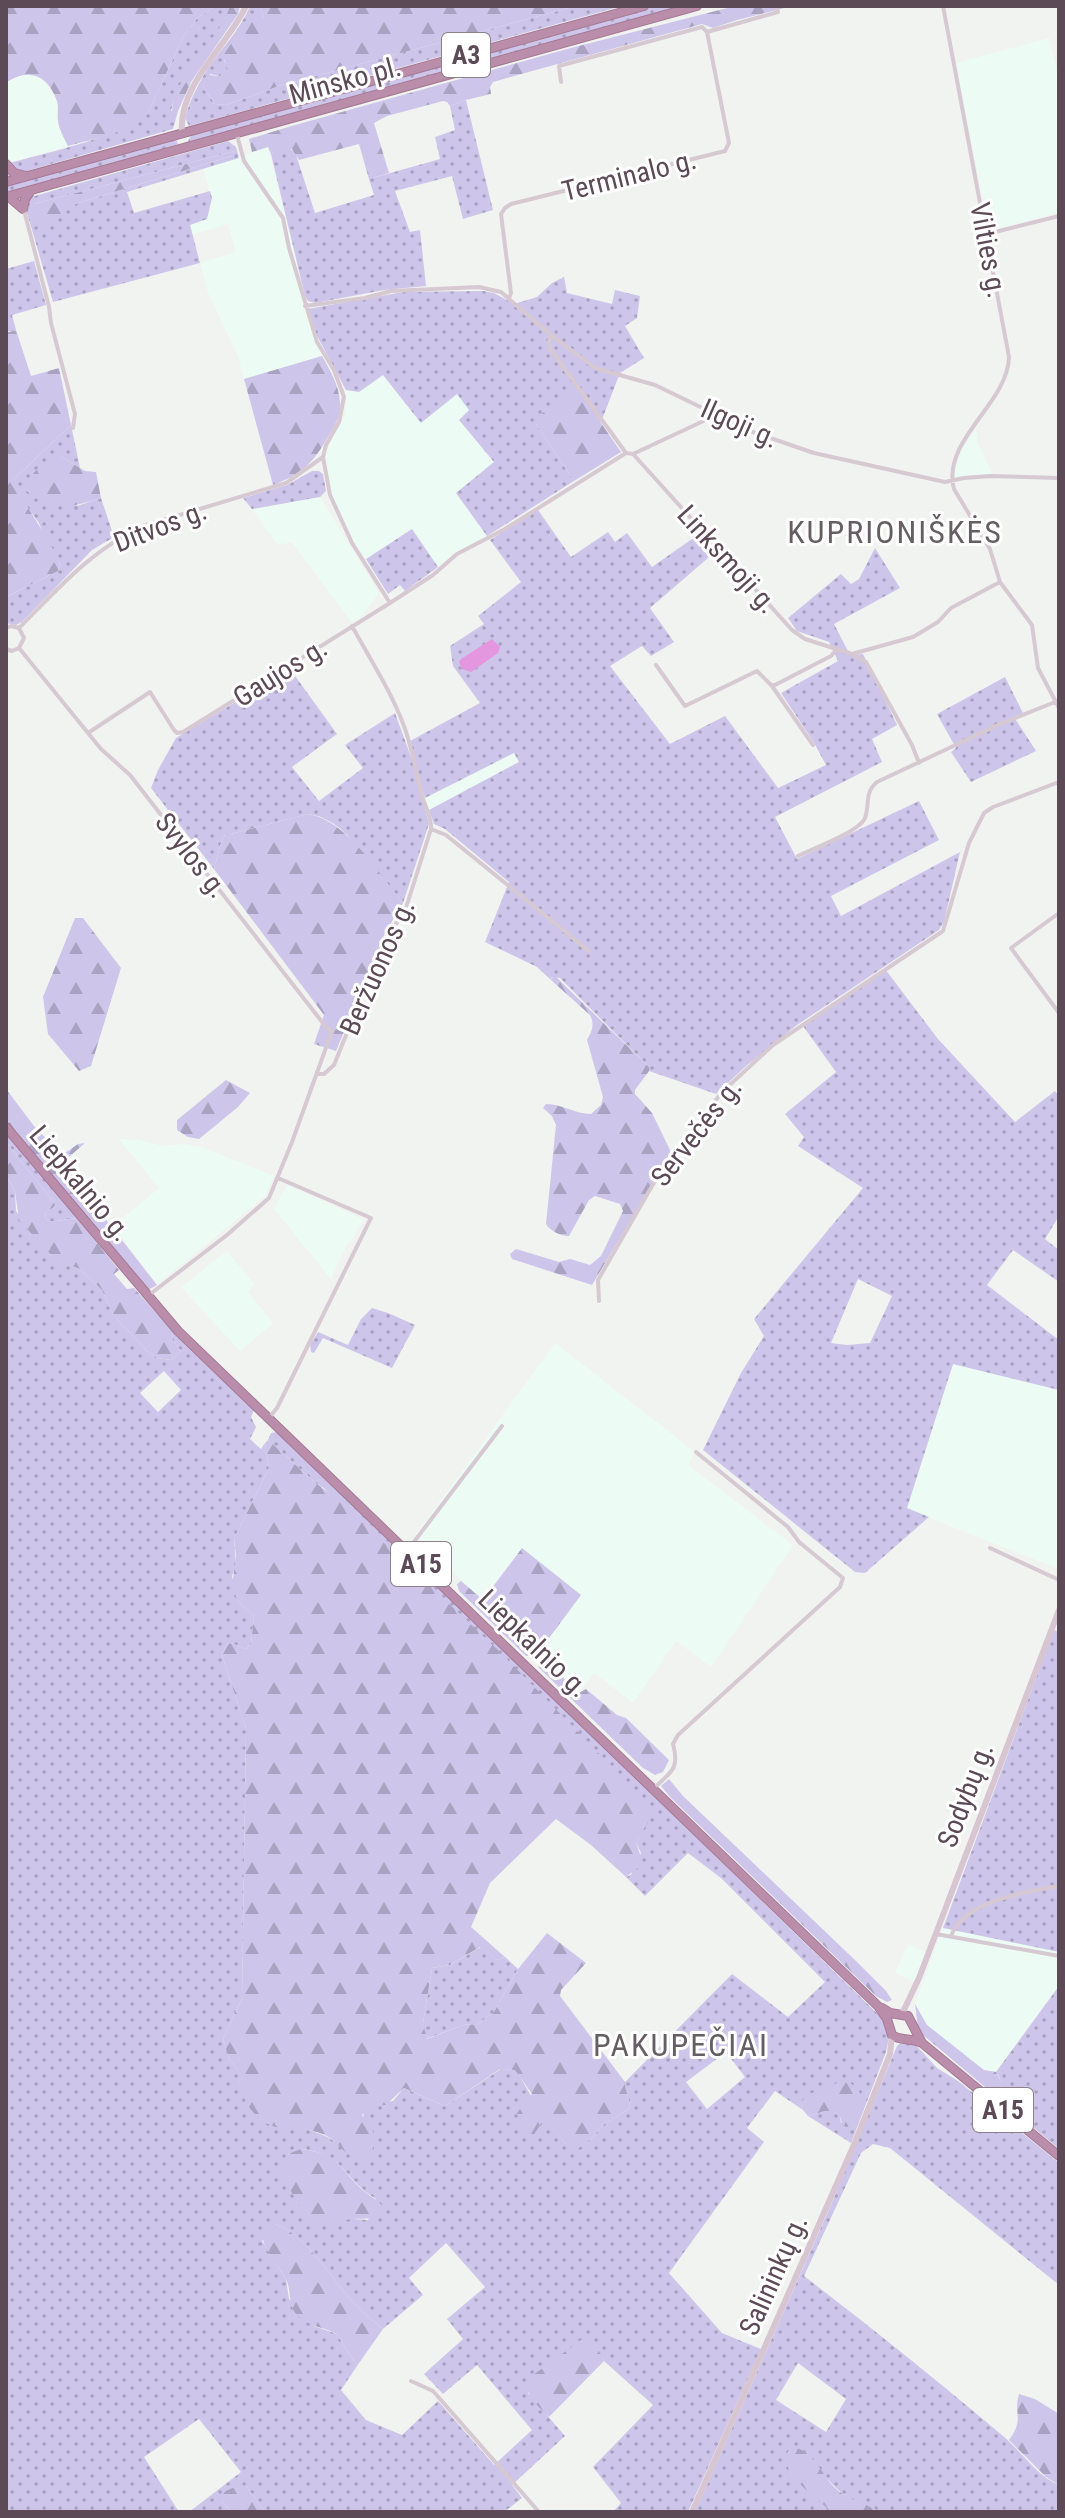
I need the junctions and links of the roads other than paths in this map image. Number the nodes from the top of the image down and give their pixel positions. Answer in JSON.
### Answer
{"nodes":[{"id":1,"x":246,"y":6,"type":"edge"},
{"id":2,"x":644,"y":6,"type":"edge"},
{"id":3,"x":697,"y":6,"type":"edge"},
{"id":4,"x":776,"y":6,"type":"edge"},
{"id":5,"x":943,"y":6,"type":"edge"},
{"id":6,"x":707,"y":32,"type":"junction"},
{"id":7,"x":561,"y":82,"type":"dead end"},
{"id":8,"x":182,"y":133,"type":"junction"},
{"id":9,"x":237,"y":133,"type":"junction"},
{"id":10,"x":173,"y":151,"type":"junction"},
{"id":11,"x":6,"y":164,"type":"edge"},
{"id":12,"x":27,"y":176,"type":"junction"},
{"id":13,"x":6,"y":182,"type":"edge"},
{"id":14,"x":31,"y":190,"type":"junction"},
{"id":15,"x":7,"y":197,"type":"edge"},
{"id":16,"x":23,"y":209,"type":"junction"},
{"id":17,"x":1059,"y":216,"type":"edge"},
{"id":18,"x":987,"y":234,"type":"junction"},
{"id":19,"x":509,"y":298,"type":"junction"},
{"id":20,"x":305,"y":306,"type":"junction"},
{"id":21,"x":551,"y":335,"type":"junction"},
{"id":22,"x":715,"y":413,"type":"junction"},
{"id":23,"x":73,"y":428,"type":"dead end"},
{"id":24,"x":626,"y":453,"type":"junction"},
{"id":25,"x":633,"y":454,"type":"junction"},
{"id":26,"x":323,"y":457,"type":"junction"},
{"id":27,"x":1059,"y":478,"type":"edge"},
{"id":28,"x":952,"y":481,"type":"junction"},
{"id":29,"x":1000,"y":582,"type":"junction"},
{"id":30,"x":390,"y":603,"type":"junction"},
{"id":31,"x":352,"y":626,"type":"junction"},
{"id":32,"x":6,"y":628,"type":"edge"},
{"id":33,"x":19,"y":628,"type":"junction"},
{"id":34,"x":19,"y":648,"type":"junction"},
{"id":35,"x":6,"y":649,"type":"edge"},
{"id":36,"x":837,"y":649,"type":"junction"},
{"id":37,"x":873,"y":649,"type":"junction"},
{"id":38,"x":852,"y":654,"type":"junction"},
{"id":39,"x":866,"y":662,"type":"junction"},
{"id":40,"x":656,"y":665,"type":"dead end"},
{"id":41,"x":772,"y":686,"type":"junction"},
{"id":42,"x":1055,"y":702,"type":"junction"},
{"id":43,"x":1059,"y":708,"type":"edge"},
{"id":44,"x":88,"y":733,"type":"junction"},
{"id":45,"x":813,"y":745,"type":"dead end"},
{"id":46,"x":919,"y":763,"type":"junction"},
{"id":47,"x":1059,"y":782,"type":"edge"},
{"id":48,"x":431,"y":829,"type":"junction"},
{"id":49,"x":798,"y":856,"type":"dead end"},
{"id":50,"x":1058,"y":916,"type":"edge"},
{"id":51,"x":589,"y":951,"type":"dead end"},
{"id":52,"x":1059,"y":1013,"type":"edge"},
{"id":53,"x":318,"y":1074,"type":"junction"},
{"id":54,"x":6,"y":1127,"type":"edge"},
{"id":55,"x":278,"y":1178,"type":"junction"},
{"id":56,"x":147,"y":1297,"type":"junction"},
{"id":57,"x":599,"y":1301,"type":"dead end"},
{"id":58,"x":269,"y":1418,"type":"junction"},
{"id":59,"x":502,"y":1426,"type":"dead end"},
{"id":60,"x":696,"y":1452,"type":"dead end"},
{"id":61,"x":990,"y":1548,"type":"dead end"},
{"id":62,"x":407,"y":1551,"type":"junction"},
{"id":63,"x":1059,"y":1580,"type":"edge"},
{"id":64,"x":1059,"y":1610,"type":"edge"},
{"id":65,"x":654,"y":1788,"type":"junction"},
{"id":66,"x":1059,"y":1886,"type":"edge"},
{"id":67,"x":936,"y":1934,"type":"junction"},
{"id":68,"x":951,"y":1936,"type":"junction"},
{"id":69,"x":1059,"y":1956,"type":"edge"},
{"id":70,"x":912,"y":1996,"type":"junction"},
{"id":71,"x":878,"y":2006,"type":"junction"},
{"id":72,"x":899,"y":2014,"type":"junction"},
{"id":73,"x":911,"y":2018,"type":"junction"},
{"id":74,"x":889,"y":2024,"type":"junction"},
{"id":75,"x":914,"y":2029,"type":"junction"},
{"id":76,"x":892,"y":2035,"type":"junction"},
{"id":77,"x":904,"y":2039,"type":"junction"},
{"id":78,"x":922,"y":2043,"type":"junction"},
{"id":79,"x":890,"y":2054,"type":"junction"},
{"id":80,"x":1059,"y":2156,"type":"edge"},
{"id":81,"x":411,"y":2381,"type":"dead end"},
{"id":82,"x":539,"y":2512,"type":"edge"},
{"id":83,"x":692,"y":2512,"type":"edge"}],
"edges":[{"from":1,"to":8,"type":"main road"},
{"from":2,"to":8,"type":"highway","name":"Minsko pl.","number":"A3"},
{"from":3,"to":9,"type":"highway","name":"Minsko pl.","number":"A3"},
{"from":4,"to":6,"type":"street"},
{"from":5,"to":18,"type":"street","name":"Vilties g."},
{"from":6,"to":7,"type":"street"},
{"from":6,"to":19,"type":"street","name":"Terminalo g."},
{"from":8,"to":10,"type":"highway"},
{"from":8,"to":12,"type":"highway","name":"Minsko pl.","number":"A3"},
{"from":9,"to":10,"type":"highway","name":"Minsko pl.","number":"A3"},
{"from":9,"to":20,"type":"street"},
{"from":10,"to":14,"type":"highway","name":"Minsko pl.","number":"A3"},
{"from":11,"to":12,"type":"highway"},
{"from":12,"to":13,"type":"highway","name":"Minsko pl.","number":"A3"},
{"from":14,"to":15,"type":"highway","name":"Minsko pl.","number":"A3"},
{"from":14,"to":16,"type":"highway"},
{"from":15,"to":16,"type":"highway"},
{"from":16,"to":23,"type":"street"},
{"from":17,"to":18,"type":"street"},
{"from":18,"to":28,"type":"street","name":"Vilties g."},
{"from":19,"to":20,"type":"street","name":"Ilgoji g."},
{"from":19,"to":21,"type":"street","name":"Ilgoji g."},
{"from":20,"to":26,"type":"street"},
{"from":21,"to":22,"type":"street","name":"Ilgoji g."},
{"from":21,"to":24,"type":"street"},
{"from":22,"to":25,"type":"street"},
{"from":22,"to":28,"type":"street","name":"Ilgoji g."},
{"from":24,"to":25,"type":"street"},
{"from":24,"to":30,"type":"street","name":"Gaujos g."},
{"from":25,"to":36,"type":"street","name":"Linksmoji g."},
{"from":26,"to":30,"type":"street"},
{"from":26,"to":33,"type":"street","name":"Ditvos g."},
{"from":27,"to":28,"type":"street","name":"Ilgoji g."},
{"from":28,"to":29,"type":"street"},
{"from":29,"to":37,"type":"street"},
{"from":29,"to":42,"type":"street"},
{"from":30,"to":31,"type":"street","name":"Gaujos g."},
{"from":31,"to":44,"type":"street","name":"Gaujos g."},
{"from":31,"to":48,"type":"street"},
{"from":32,"to":33,"type":"street"},
{"from":33,"to":34,"type":"street"},
{"from":34,"to":35,"type":"street"},
{"from":34,"to":44,"type":"street","name":"Svylos g."},
{"from":36,"to":38,"type":"street","name":"Linksmoji g."},
{"from":36,"to":41,"type":"street"},
{"from":37,"to":38,"type":"street"},
{"from":37,"to":39,"type":"street"},
{"from":38,"to":39,"type":"street","name":"Linksmoji g."},
{"from":39,"to":46,"type":"street"},
{"from":40,"to":41,"type":"street"},
{"from":41,"to":45,"type":"street"},
{"from":42,"to":43,"type":"street"},
{"from":42,"to":46,"type":"street"},
{"from":44,"to":53,"type":"street","name":"Svylos g."},
{"from":46,"to":49,"type":"street"},
{"from":47,"to":57,"type":"street","name":"Servečės g."},
{"from":48,"to":51,"type":"street"},
{"from":48,"to":53,"type":"street","name":"Beržuonos g."},
{"from":50,"to":52,"type":"street"},
{"from":53,"to":55,"type":"street","name":"Beržuonos g."},
{"from":54,"to":56,"type":"highway","name":"Liepkalnio g.","number":"A15"},
{"from":55,"to":56,"type":"street","name":"Beržuonos g."},
{"from":55,"to":58,"type":"street"},
{"from":56,"to":58,"type":"highway","name":"Liepkalnio g.","number":"A15"},
{"from":58,"to":62,"type":"highway","name":"Liepkalnio g.","number":"A15"},
{"from":59,"to":62,"type":"street"},
{"from":60,"to":65,"type":"street"},
{"from":61,"to":63,"type":"street"},
{"from":62,"to":65,"type":"highway","name":"Liepkalnio g.","number":"A15"},
{"from":64,"to":67,"type":"main road","name":"Sodybų g."},
{"from":65,"to":71,"type":"highway","name":"Liepkalnio g.","number":"A15"},
{"from":66,"to":68,"type":"street"},
{"from":67,"to":68,"type":"street"},
{"from":67,"to":70,"type":"main road","name":"Sodybų g."},
{"from":68,"to":69,"type":"street"},
{"from":70,"to":72,"type":"main road","name":"Sodybų g."},
{"from":70,"to":73,"type":"main road","name":"Sodybų g."},
{"from":71,"to":72,"type":"highway"},
{"from":71,"to":74,"type":"highway"},
{"from":72,"to":73,"type":"highway"},
{"from":72,"to":74,"type":"highway"},
{"from":73,"to":75,"type":"highway"},
{"from":74,"to":76,"type":"highway"},
{"from":75,"to":77,"type":"highway"},
{"from":75,"to":78,"type":"highway"},
{"from":76,"to":77,"type":"highway"},
{"from":76,"to":79,"type":"main road","name":"Salininkų g."},
{"from":77,"to":78,"type":"highway"},
{"from":77,"to":79,"type":"main road","name":"Salininkų g."},
{"from":78,"to":80,"type":"highway","number":"A15"},
{"from":79,"to":83,"type":"main road","name":"Salininkų g."},
{"from":81,"to":82,"type":"street"}]}
